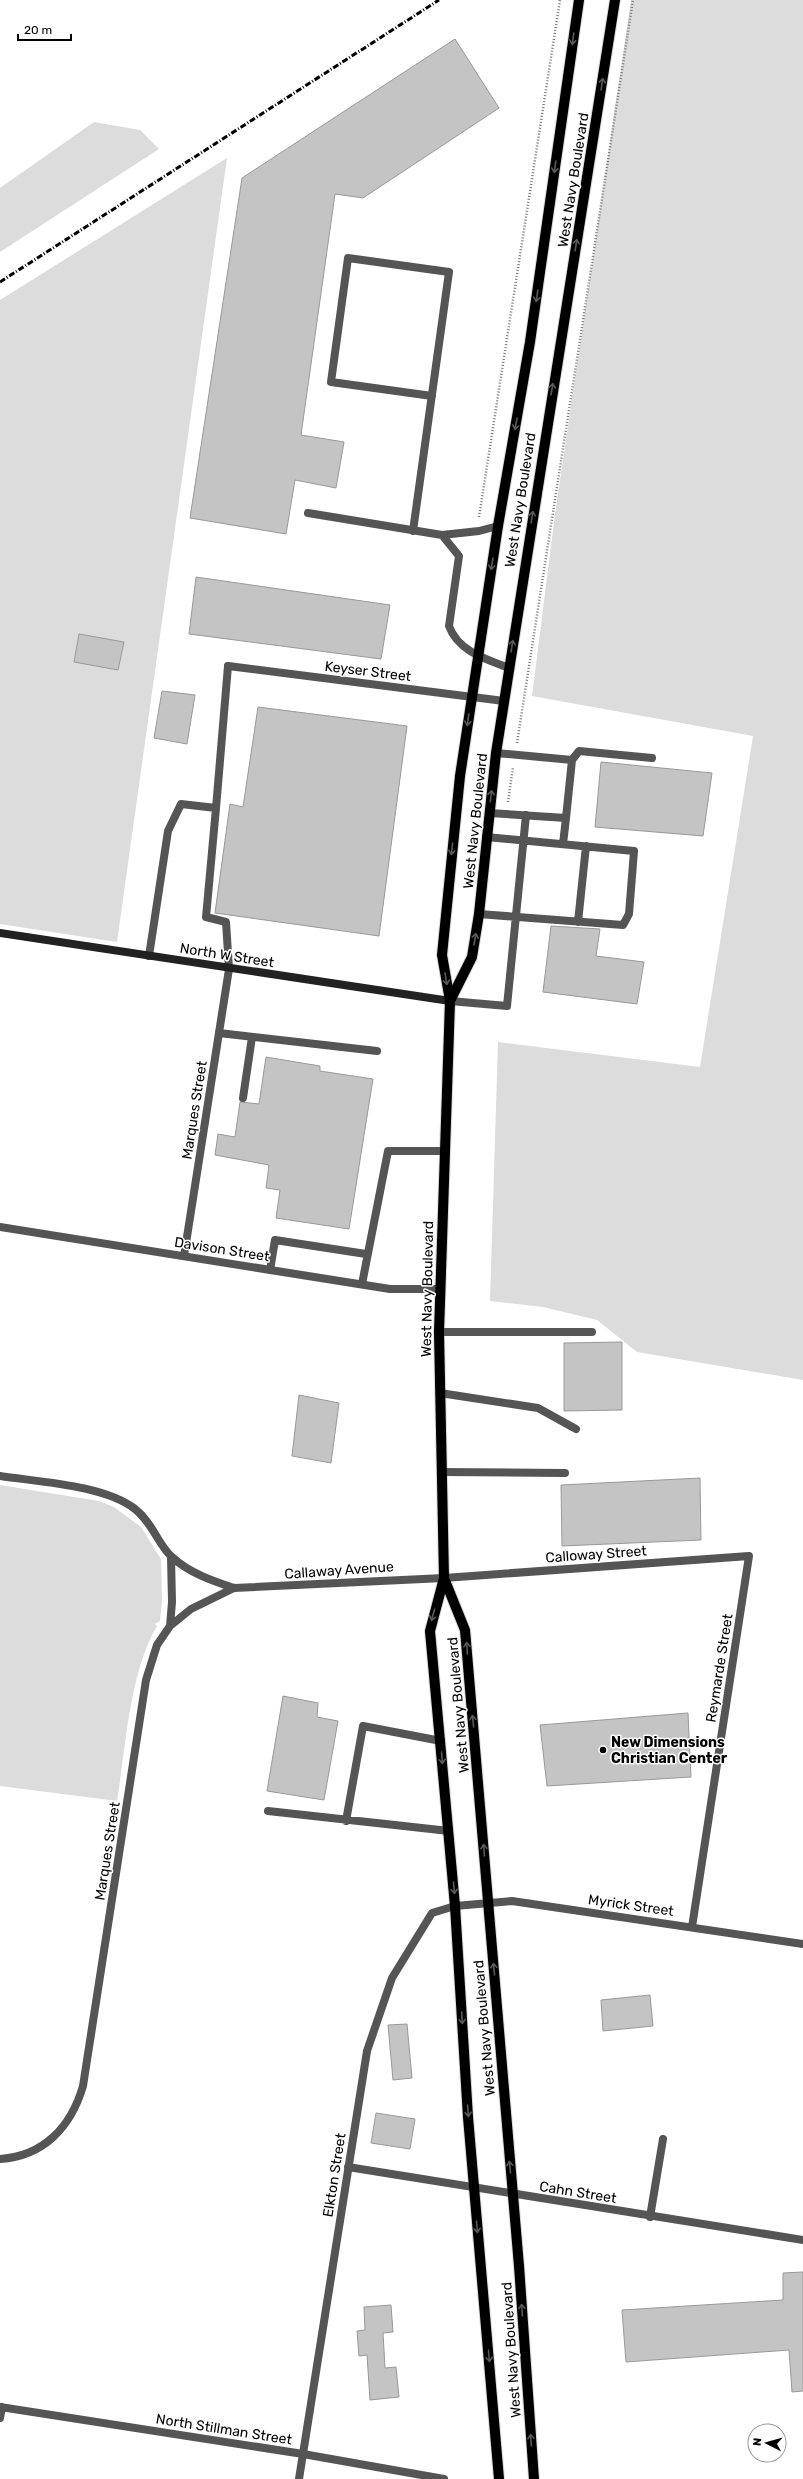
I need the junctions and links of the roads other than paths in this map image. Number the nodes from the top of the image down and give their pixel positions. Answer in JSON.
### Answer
{"nodes":[{"id":1,"x":579,"y":0,"type":"edge"},
{"id":2,"x":615,"y":0,"type":"edge"},
{"id":3,"x":432,"y":396,"type":"junction"},
{"id":4,"x":308,"y":513,"type":"dead end"},
{"id":5,"x":498,"y":526,"type":"junction"},
{"id":6,"x":413,"y":530,"type":"junction"},
{"id":7,"x":442,"y":535,"type":"junction"},
{"id":8,"x":478,"y":657,"type":"junction"},
{"id":9,"x":509,"y":668,"type":"junction"},
{"id":10,"x":471,"y":696,"type":"junction"},
{"id":11,"x":504,"y":701,"type":"junction"},
{"id":12,"x":496,"y":753,"type":"junction"},
{"id":13,"x":652,"y":758,"type":"dead end"},
{"id":14,"x":572,"y":760,"type":"junction"},
{"id":15,"x":216,"y":808,"type":"junction"},
{"id":16,"x":489,"y":813,"type":"junction"},
{"id":17,"x":526,"y":815,"type":"junction"},
{"id":18,"x":566,"y":818,"type":"junction"},
{"id":19,"x":486,"y":837,"type":"junction"},
{"id":20,"x":524,"y":840,"type":"junction"},
{"id":21,"x":563,"y":844,"type":"junction"},
{"id":22,"x":586,"y":846,"type":"junction"},
{"id":23,"x":479,"y":914,"type":"junction"},
{"id":24,"x":516,"y":918,"type":"junction"},
{"id":25,"x":578,"y":922,"type":"junction"},
{"id":26,"x":0,"y":933,"type":"edge"},
{"id":27,"x":149,"y":956,"type":"junction"},
{"id":28,"x":229,"y":969,"type":"junction"},
{"id":29,"x":450,"y":1001,"type":"junction"},
{"id":30,"x":219,"y":1033,"type":"junction"},
{"id":31,"x":252,"y":1037,"type":"junction"},
{"id":32,"x":377,"y":1051,"type":"dead end"},
{"id":33,"x":243,"y":1098,"type":"dead end"},
{"id":34,"x":444,"y":1151,"type":"junction"},
{"id":35,"x":0,"y":1227,"type":"edge"},
{"id":36,"x":366,"y":1254,"type":"junction"},
{"id":37,"x":184,"y":1256,"type":"junction"},
{"id":38,"x":270,"y":1270,"type":"junction"},
{"id":39,"x":362,"y":1284,"type":"junction"},
{"id":40,"x":440,"y":1289,"type":"junction"},
{"id":41,"x":439,"y":1332,"type":"junction"},
{"id":42,"x":592,"y":1332,"type":"dead end"},
{"id":43,"x":440,"y":1393,"type":"junction"},
{"id":44,"x":576,"y":1429,"type":"dead end"},
{"id":45,"x":442,"y":1472,"type":"junction"},
{"id":46,"x":565,"y":1473,"type":"dead end"},
{"id":47,"x":0,"y":1476,"type":"edge"},
{"id":48,"x":749,"y":1556,"type":"joint"},
{"id":49,"x":171,"y":1557,"type":"junction"},
{"id":50,"x":444,"y":1578,"type":"junction"},
{"id":51,"x":234,"y":1588,"type":"junction"},
{"id":52,"x":170,"y":1626,"type":"junction"},
{"id":53,"x":441,"y":1741,"type":"junction"},
{"id":54,"x":268,"y":1811,"type":"dead end"},
{"id":55,"x":346,"y":1821,"type":"junction"},
{"id":56,"x":449,"y":1831,"type":"junction"},
{"id":57,"x":488,"y":1903,"type":"junction"},
{"id":58,"x":455,"y":1906,"type":"junction"},
{"id":59,"x":692,"y":1926,"type":"junction"},
{"id":60,"x":803,"y":1944,"type":"edge"},
{"id":61,"x":663,"y":2139,"type":"dead end"},
{"id":62,"x":0,"y":2159,"type":"edge"},
{"id":63,"x":348,"y":2167,"type":"junction"},
{"id":64,"x":474,"y":2188,"type":"junction"},
{"id":65,"x":512,"y":2195,"type":"junction"},
{"id":66,"x":650,"y":2216,"type":"junction"},
{"id":67,"x":803,"y":2240,"type":"edge"},
{"id":68,"x":1,"y":2407,"type":"edge"},
{"id":69,"x":0,"y":2418,"type":"edge"},
{"id":70,"x":303,"y":2454,"type":"junction"},
{"id":71,"x":299,"y":2479,"type":"edge"},
{"id":72,"x":444,"y":2479,"type":"edge"},
{"id":73,"x":499,"y":2479,"type":"edge"},
{"id":74,"x":534,"y":2479,"type":"edge"}],
"edges":[{"from":1,"to":5,"type":"main road","name":"West Navy Boulevard","one_way":true},
{"from":9,"to":2,"type":"main road","name":"West Navy Boulevard","one_way":true},
{"from":3,"to":3,"type":"street"},
{"from":3,"to":6,"type":"street"},
{"from":4,"to":6,"type":"street"},
{"from":5,"to":7,"type":"street"},
{"from":5,"to":8,"type":"main road","name":"West Navy Boulevard","one_way":true},
{"from":6,"to":7,"type":"street"},
{"from":7,"to":8,"type":"street"},
{"from":8,"to":9,"type":"street"},
{"from":8,"to":10,"type":"main road","name":"West Navy Boulevard"},
{"from":9,"to":11,"type":"main road","name":"West Navy Boulevard"},
{"from":10,"to":11,"type":"street","name":"Keyser Street"},
{"from":10,"to":15,"type":"street","name":"Keyser Street"},
{"from":10,"to":29,"type":"main road","name":"West Navy Boulevard","one_way":true},
{"from":11,"to":12,"type":"main road","name":"West Navy Boulevard"},
{"from":12,"to":14,"type":"street"},
{"from":16,"to":12,"type":"main road","name":"West Navy Boulevard","one_way":true},
{"from":13,"to":14,"type":"street"},
{"from":14,"to":18,"type":"street"},
{"from":15,"to":27,"type":"street"},
{"from":15,"to":28,"type":"street","name":"Marques Street"},
{"from":16,"to":17,"type":"street"},
{"from":16,"to":19,"type":"main road","name":"West Navy Boulevard"},
{"from":17,"to":18,"type":"street"},
{"from":17,"to":20,"type":"street"},
{"from":18,"to":21,"type":"street"},
{"from":19,"to":20,"type":"street"},
{"from":19,"to":23,"type":"main road","name":"West Navy Boulevard"},
{"from":20,"to":21,"type":"street"},
{"from":20,"to":24,"type":"street"},
{"from":21,"to":22,"type":"street"},
{"from":22,"to":25,"type":"street"},
{"from":22,"to":25,"type":"street"},
{"from":23,"to":24,"type":"street"},
{"from":29,"to":23,"type":"main road","name":"West Navy Boulevard","one_way":true},
{"from":24,"to":25,"type":"street"},
{"from":24,"to":29,"type":"street"},
{"from":26,"to":27,"type":"main road","name":"North W Street"},
{"from":27,"to":28,"type":"main road","name":"North W Street"},
{"from":28,"to":29,"type":"main road","name":"North W Street"},
{"from":28,"to":30,"type":"street","name":"Marques Street"},
{"from":29,"to":34,"type":"main road","name":"West Navy Boulevard"},
{"from":30,"to":31,"type":"street"},
{"from":30,"to":37,"type":"street","name":"Marques Street"},
{"from":31,"to":32,"type":"street"},
{"from":31,"to":33,"type":"street"},
{"from":34,"to":36,"type":"street"},
{"from":34,"to":40,"type":"main road","name":"West Navy Boulevard"},
{"from":35,"to":37,"type":"street","name":"Davison Street"},
{"from":36,"to":38,"type":"street"},
{"from":36,"to":39,"type":"street"},
{"from":37,"to":38,"type":"street","name":"Davison Street"},
{"from":38,"to":39,"type":"street","name":"Davison Street"},
{"from":39,"to":40,"type":"street","name":"Davison Street"},
{"from":40,"to":41,"type":"main road","name":"West Navy Boulevard"},
{"from":41,"to":42,"type":"street"},
{"from":41,"to":43,"type":"main road","name":"West Navy Boulevard"},
{"from":43,"to":44,"type":"street"},
{"from":43,"to":45,"type":"main road","name":"West Navy Boulevard"},
{"from":45,"to":46,"type":"street"},
{"from":45,"to":50,"type":"main road","name":"West Navy Boulevard"},
{"from":47,"to":49,"type":"street","name":"Callaway Avenue"},
{"from":48,"to":50,"type":"street","name":"Calloway Street"},
{"from":48,"to":59,"type":"street","name":"Reymarde Street"},
{"from":49,"to":51,"type":"street","name":"Callaway Avenue"},
{"from":49,"to":52,"type":"street","name":"Marques Street"},
{"from":50,"to":51,"type":"street","name":"Callaway Avenue"},
{"from":50,"to":53,"type":"main road","name":"West Navy Boulevard","one_way":true},
{"from":57,"to":50,"type":"main road","name":"West Navy Boulevard","one_way":true},
{"from":51,"to":52,"type":"street","name":"Callaway Avenue"},
{"from":52,"to":62,"type":"street","name":"Marques Street"},
{"from":53,"to":55,"type":"street"},
{"from":53,"to":56,"type":"main road","name":"West Navy Boulevard","one_way":true},
{"from":54,"to":55,"type":"street"},
{"from":55,"to":56,"type":"street"},
{"from":56,"to":58,"type":"main road","name":"West Navy Boulevard","one_way":true},
{"from":57,"to":58,"type":"street","name":"Myrick Street"},
{"from":57,"to":59,"type":"street","name":"Myrick Street"},
{"from":65,"to":57,"type":"main road","name":"West Navy Boulevard","one_way":true},
{"from":58,"to":63,"type":"street","name":"Elkton Street"},
{"from":58,"to":64,"type":"main road","name":"West Navy Boulevard","one_way":true},
{"from":59,"to":60,"type":"street","name":"Myrick Street"},
{"from":61,"to":66,"type":"street"},
{"from":63,"to":64,"type":"street","name":"Cahn Street"},
{"from":63,"to":70,"type":"street","name":"Elkton Street"},
{"from":64,"to":65,"type":"street","name":"Cahn Street"},
{"from":64,"to":73,"type":"main road","name":"West Navy Boulevard","one_way":true},
{"from":65,"to":66,"type":"street","name":"Cahn Street"},
{"from":74,"to":65,"type":"main road","name":"West Navy Boulevard","one_way":true},
{"from":66,"to":67,"type":"street","name":"Cahn Street"},
{"from":68,"to":69,"type":"street"},
{"from":68,"to":70,"type":"street","name":"North Stillman Street"},
{"from":70,"to":71,"type":"street","name":"Elkton Street"},
{"from":70,"to":72,"type":"street","name":"North Stillman Street"}]}
